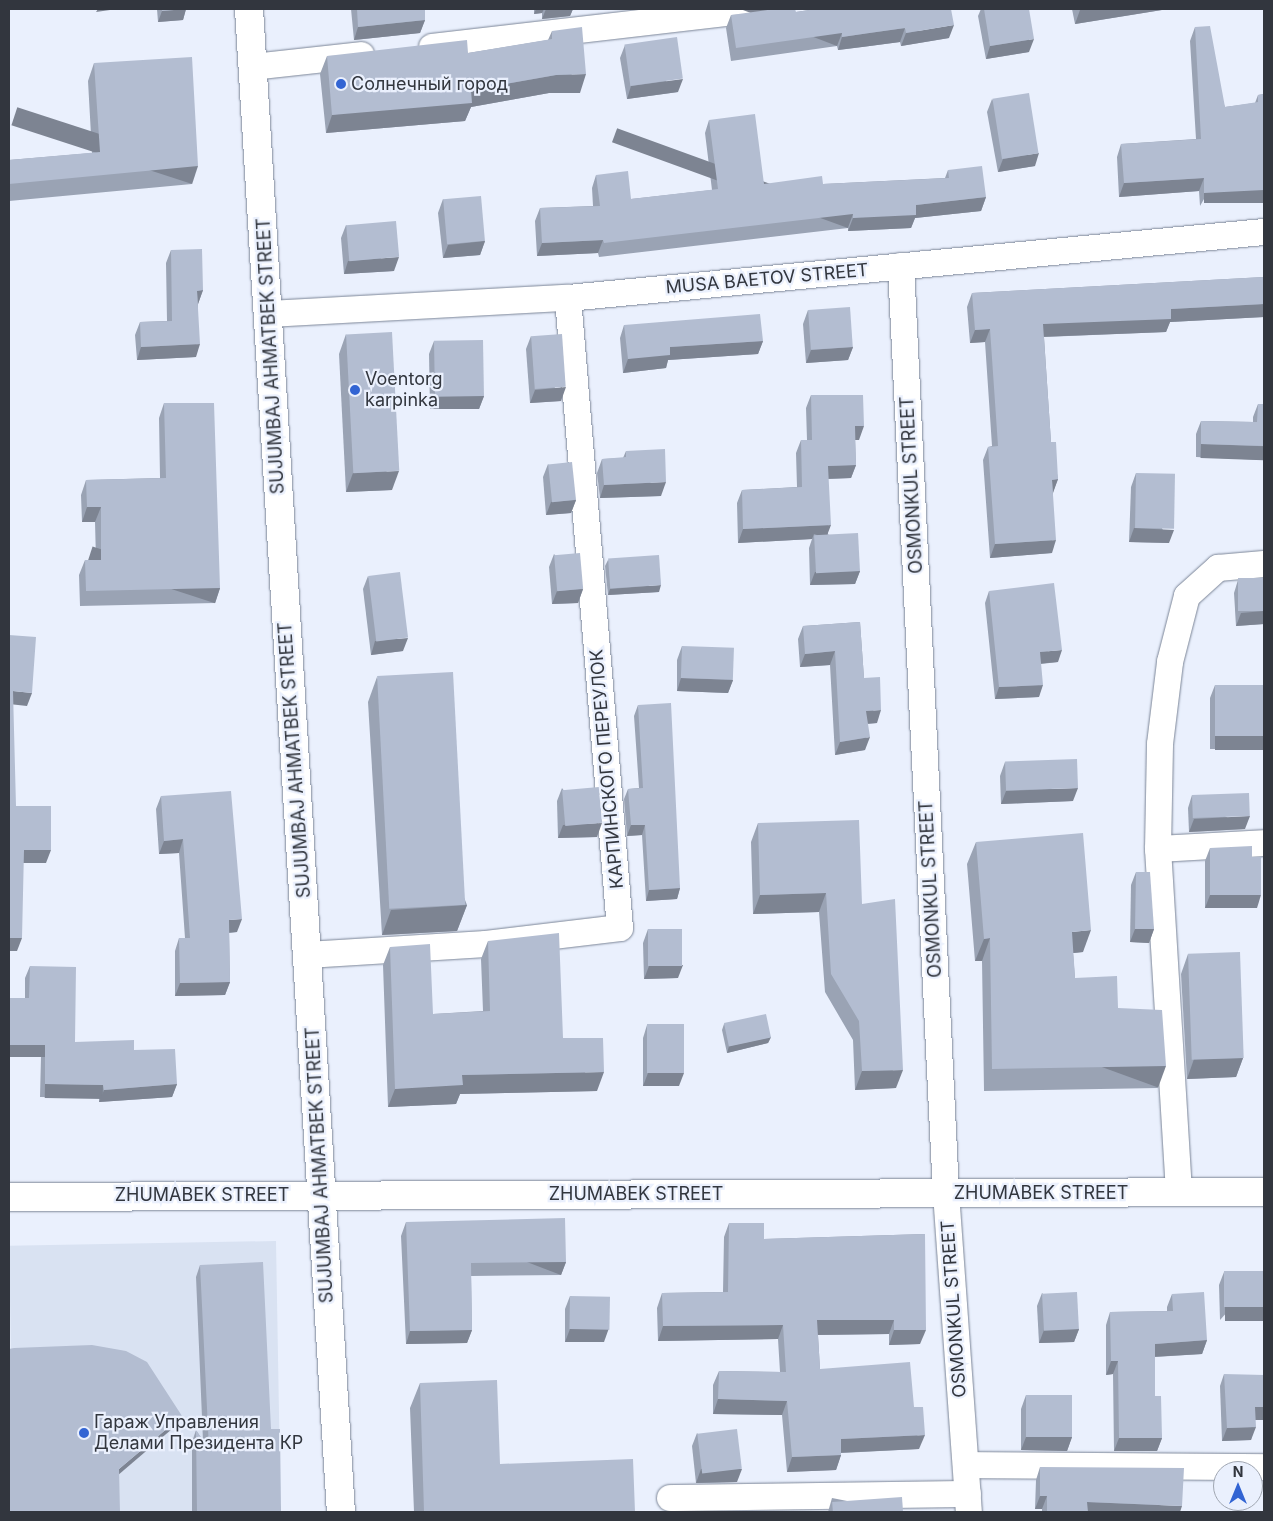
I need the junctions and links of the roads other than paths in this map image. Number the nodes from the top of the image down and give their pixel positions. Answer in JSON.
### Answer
{"nodes":[{"id":1,"x":249,"y":9,"type":"edge"},
{"id":2,"x":762,"y":9,"type":"edge"},
{"id":3,"x":253,"y":67,"type":"junction"},
{"id":4,"x":1264,"y":232,"type":"edge"},
{"id":5,"x":902,"y":266,"type":"junction"},
{"id":6,"x":568,"y":298,"type":"junction"},
{"id":7,"x":268,"y":314,"type":"junction"},
{"id":8,"x":1264,"y":564,"type":"edge"},
{"id":9,"x":1264,"y":844,"type":"edge"},
{"id":10,"x":1158,"y":848,"type":"junction"},
{"id":11,"x":307,"y":955,"type":"junction"},
{"id":12,"x":1179,"y":1192,"type":"junction"},
{"id":13,"x":1264,"y":1192,"type":"edge"},
{"id":14,"x":946,"y":1193,"type":"junction"},
{"id":15,"x":321,"y":1195,"type":"junction"},
{"id":16,"x":9,"y":1197,"type":"edge"},
{"id":17,"x":966,"y":1465,"type":"junction"},
{"id":18,"x":1264,"y":1467,"type":"edge"},
{"id":19,"x":670,"y":1498,"type":"dead end"},
{"id":20,"x":968,"y":1503,"type":"edge"},
{"id":21,"x":341,"y":1512,"type":"edge"}],
"edges":[{"from":1,"to":3,"type":"street","name":"SUJUMBAJ AHMATBEK STREET"},
{"from":2,"to":3,"type":"street"},
{"from":3,"to":7,"type":"street","name":"SUJUMBAJ AHMATBEK STREET"},
{"from":4,"to":5,"type":"street","name":"MUSA BAETOV STREET"},
{"from":5,"to":6,"type":"street","name":"MUSA BAETOV STREET"},
{"from":5,"to":14,"type":"street","name":"OSMONKUL STREET"},
{"from":6,"to":7,"type":"street","name":"MUSA BAETOV STREET"},
{"from":6,"to":11,"type":"street","name":"КАРПИНСКОГО ПЕРЕУЛОК"},
{"from":7,"to":11,"type":"street","name":"SUJUMBAJ AHMATBEK STREET"},
{"from":8,"to":10,"type":"street"},
{"from":9,"to":10,"type":"street"},
{"from":10,"to":12,"type":"street"},
{"from":11,"to":15,"type":"street","name":"SUJUMBAJ AHMATBEK STREET"},
{"from":12,"to":13,"type":"street","name":"ZHUMABEK STREET"},
{"from":12,"to":14,"type":"street","name":"ZHUMABEK STREET"},
{"from":14,"to":15,"type":"street","name":"ZHUMABEK STREET"},
{"from":14,"to":17,"type":"street","name":"OSMONKUL STREET"},
{"from":15,"to":16,"type":"street","name":"ZHUMABEK STREET"},
{"from":15,"to":21,"type":"street","name":"SUJUMBAJ AHMATBEK STREET"},
{"from":17,"to":18,"type":"street"},
{"from":17,"to":20,"type":"street","name":"OSMONKUL STREET"},
{"from":19,"to":20,"type":"street"}]}
